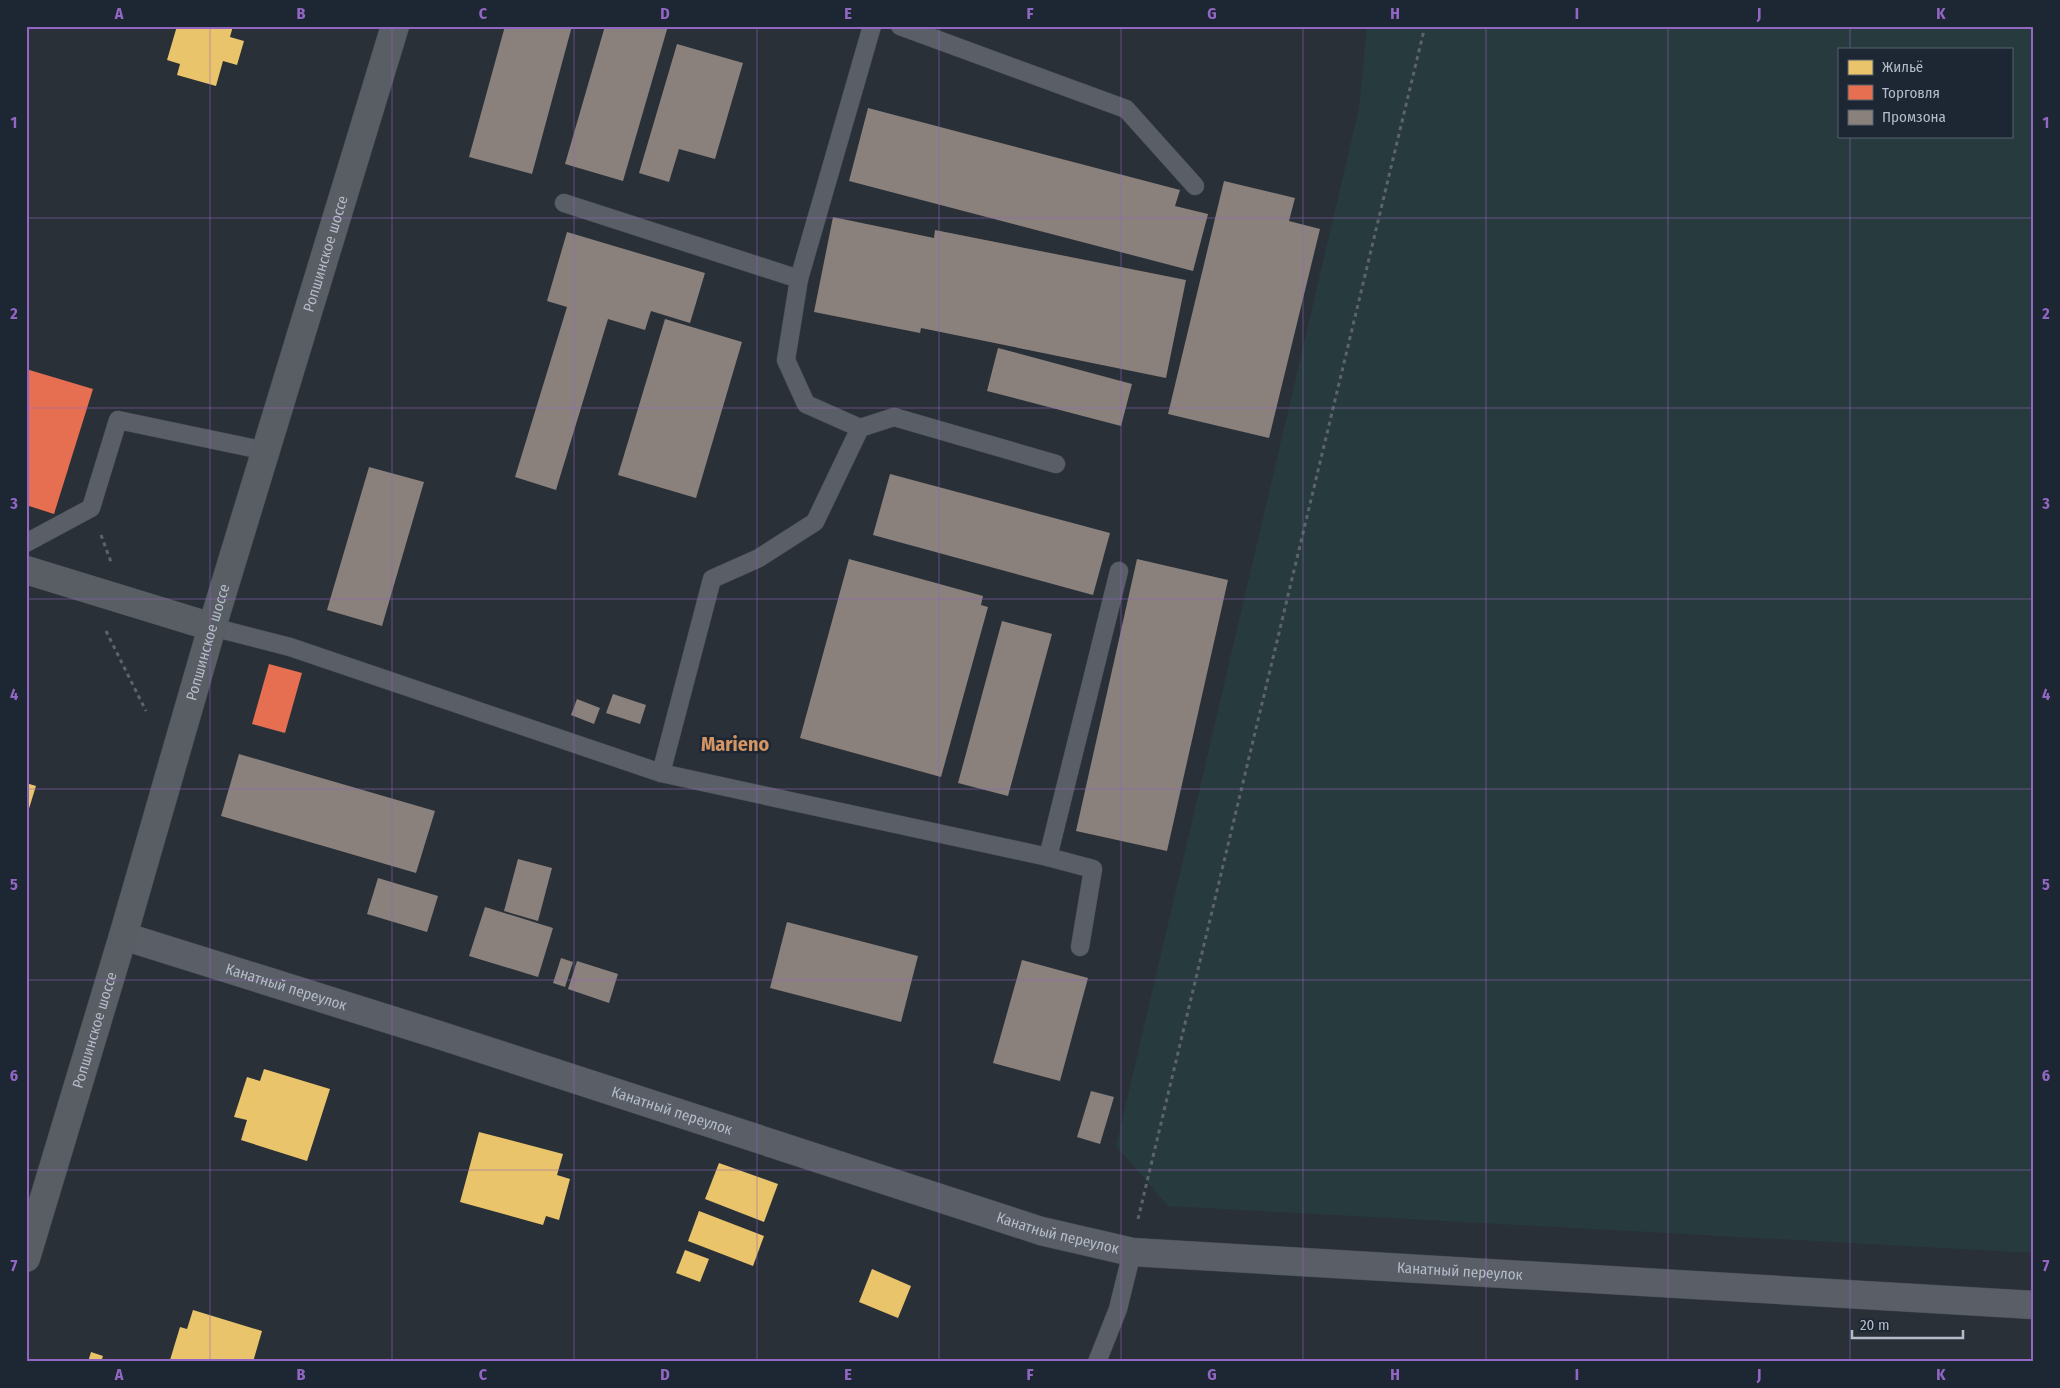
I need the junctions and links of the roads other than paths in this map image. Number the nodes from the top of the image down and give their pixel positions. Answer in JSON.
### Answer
{"nodes":[{"id":1,"x":395,"y":26,"type":"edge"},
{"id":2,"x":872,"y":26,"type":"edge"},
{"id":3,"x":900,"y":26,"type":"edge"},
{"id":4,"x":1194,"y":186,"type":"dead end"},
{"id":5,"x":564,"y":203,"type":"dead end"},
{"id":6,"x":799,"y":279,"type":"junction"},
{"id":7,"x":860,"y":428,"type":"junction"},
{"id":8,"x":266,"y":451,"type":"junction"},
{"id":9,"x":1056,"y":464,"type":"dead end"},
{"id":10,"x":26,"y":544,"type":"edge"},
{"id":11,"x":26,"y":570,"type":"edge"},
{"id":12,"x":1119,"y":570,"type":"dead end"},
{"id":13,"x":212,"y":627,"type":"junction"},
{"id":14,"x":661,"y":774,"type":"junction"},
{"id":15,"x":1048,"y":857,"type":"junction"},
{"id":16,"x":123,"y":936,"type":"junction"},
{"id":17,"x":1080,"y":947,"type":"dead end"},
{"id":18,"x":1132,"y":1252,"type":"junction"},
{"id":19,"x":26,"y":1258,"type":"edge"},
{"id":20,"x":2034,"y":1305,"type":"edge"},
{"id":21,"x":1097,"y":1362,"type":"edge"}],
"edges":[{"from":1,"to":8,"type":"main road","name":"Ропшинское шоссе"},
{"from":2,"to":6,"type":"lane"},
{"from":3,"to":4,"type":"lane"},
{"from":5,"to":6,"type":"lane"},
{"from":6,"to":7,"type":"lane"},
{"from":7,"to":9,"type":"lane"},
{"from":7,"to":14,"type":"lane"},
{"from":8,"to":10,"type":"lane"},
{"from":8,"to":13,"type":"main road","name":"Ропшинское шоссе"},
{"from":11,"to":13,"type":"main road"},
{"from":12,"to":15,"type":"lane"},
{"from":13,"to":14,"type":"lane"},
{"from":13,"to":16,"type":"main road","name":"Ропшинское шоссе"},
{"from":14,"to":15,"type":"lane"},
{"from":15,"to":17,"type":"lane"},
{"from":16,"to":18,"type":"street","name":"Канатный переулок"},
{"from":16,"to":19,"type":"main road","name":"Ропшинское шоссе"},
{"from":18,"to":20,"type":"street","name":"Канатный переулок"},
{"from":18,"to":21,"type":"lane"}]}
